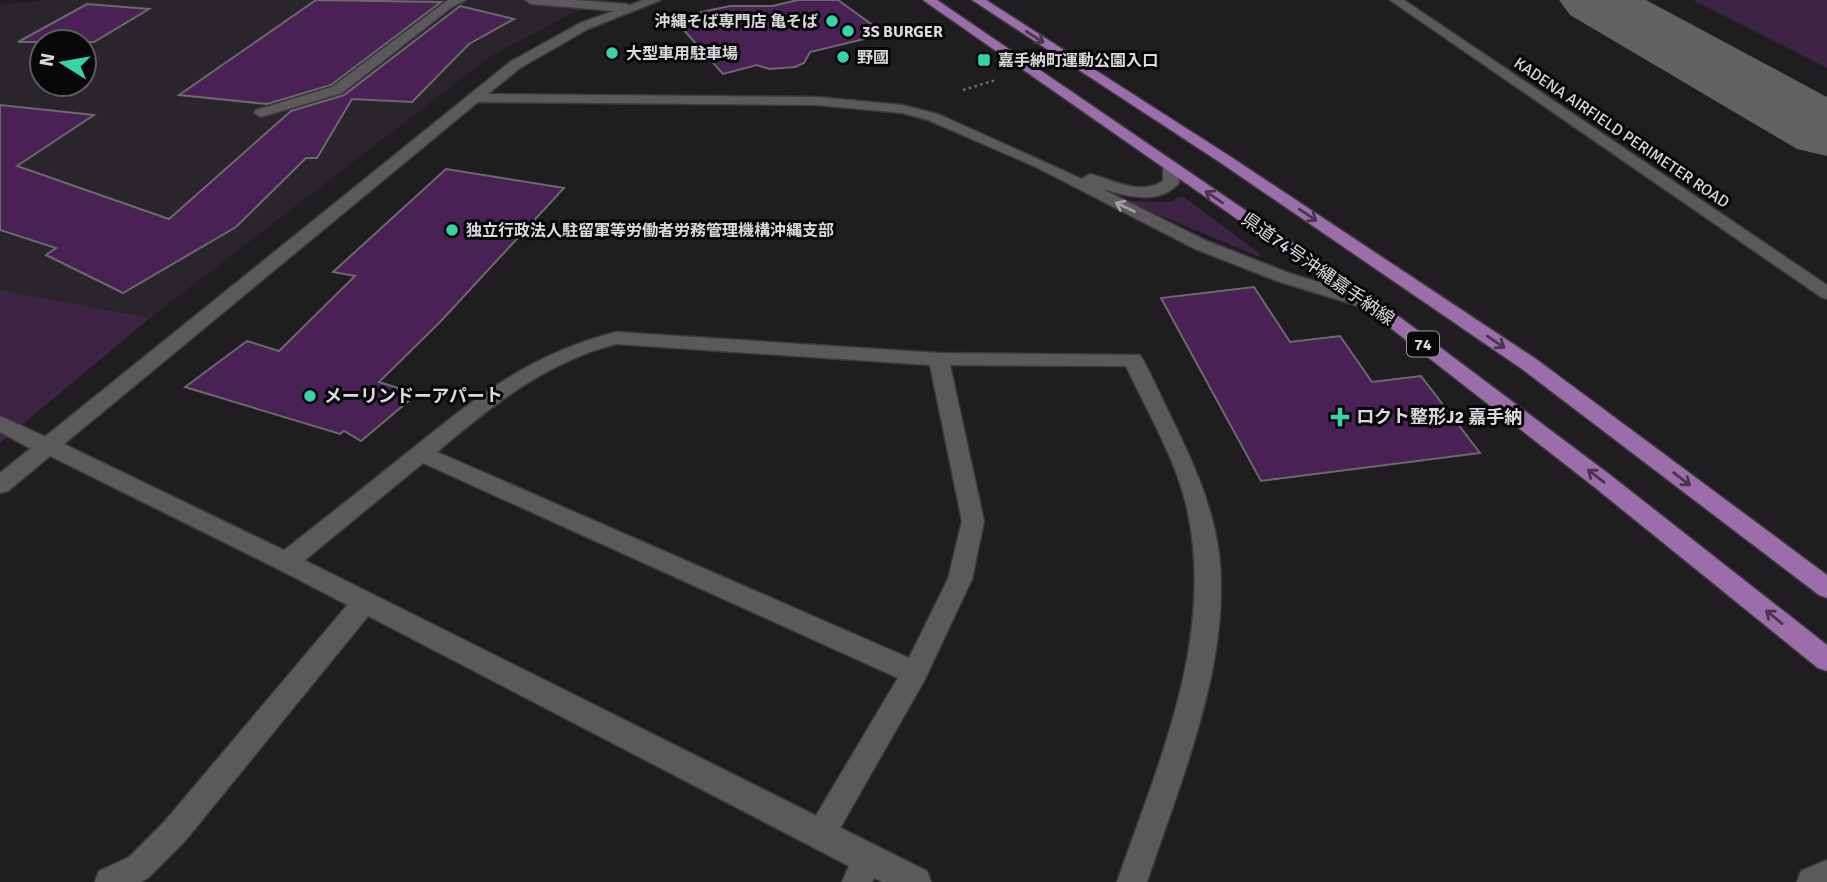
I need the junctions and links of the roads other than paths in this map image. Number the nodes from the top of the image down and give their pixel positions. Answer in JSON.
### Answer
{"nodes":[{"id":1,"x":460,"y":0,"type":"edge"},
{"id":2,"x":531,"y":0,"type":"edge"},
{"id":3,"x":655,"y":0,"type":"edge"},
{"id":4,"x":929,"y":0,"type":"edge"},
{"id":5,"x":978,"y":0,"type":"edge"},
{"id":6,"x":1396,"y":0,"type":"edge"},
{"id":7,"x":627,"y":8,"type":"junction"},
{"id":8,"x":476,"y":98,"type":"junction"},
{"id":9,"x":261,"y":113,"type":"dead end"},
{"id":10,"x":1041,"y":164,"type":"junction"},
{"id":11,"x":1171,"y":167,"type":"junction"},
{"id":12,"x":1827,"y":293,"type":"edge"},
{"id":13,"x":1371,"y":304,"type":"junction"},
{"id":14,"x":939,"y":359,"type":"junction"},
{"id":15,"x":0,"y":423,"type":"edge"},
{"id":16,"x":48,"y":446,"type":"junction"},
{"id":17,"x":421,"y":453,"type":"junction"},
{"id":18,"x":0,"y":485,"type":"edge"},
{"id":19,"x":286,"y":562,"type":"junction"},
{"id":20,"x":1827,"y":588,"type":"edge"},
{"id":21,"x":364,"y":603,"type":"junction"},
{"id":22,"x":1827,"y":660,"type":"edge"},
{"id":23,"x":915,"y":673,"type":"junction"},
{"id":24,"x":821,"y":834,"type":"junction"},
{"id":25,"x":862,"y":871,"type":"edge"},
{"id":26,"x":1827,"y":875,"type":"edge"},
{"id":27,"x":110,"y":882,"type":"edge"},
{"id":28,"x":916,"y":882,"type":"edge"},
{"id":29,"x":1132,"y":882,"type":"edge"},
{"id":30,"x":1812,"y":882,"type":"edge"}],
"edges":[{"from":1,"to":9,"type":"street"},
{"from":2,"to":7,"type":"street"},
{"from":3,"to":7,"type":"street"},
{"from":4,"to":11,"type":"main road","name":"県道74号沖縄嘉手納線","number":"74"},
{"from":5,"to":20,"type":"main road","number":"74","one_way":true},
{"from":6,"to":12,"type":"street","name":"KADENA AIRFIELD PERIMETER ROAD"},
{"from":7,"to":8,"type":"street"},
{"from":8,"to":10,"type":"street"},
{"from":8,"to":16,"type":"street"},
{"from":10,"to":11,"type":"street"},
{"from":13,"to":10,"type":"street","one_way":true},
{"from":13,"to":11,"type":"main road","name":"県道74号沖縄嘉手納線","number":"74","one_way":true},
{"from":22,"to":13,"type":"main road","name":"県道74号沖縄嘉手納線","number":"74","one_way":true},
{"from":14,"to":17,"type":"street"},
{"from":14,"to":23,"type":"street"},
{"from":14,"to":29,"type":"street"},
{"from":15,"to":16,"type":"street"},
{"from":16,"to":18,"type":"street"},
{"from":16,"to":19,"type":"street"},
{"from":17,"to":19,"type":"street"},
{"from":17,"to":23,"type":"street"},
{"from":19,"to":21,"type":"street"},
{"from":21,"to":24,"type":"street"},
{"from":21,"to":27,"type":"street"},
{"from":23,"to":24,"type":"street"},
{"from":24,"to":25,"type":"street"},
{"from":25,"to":28,"type":"street"},
{"from":26,"to":30,"type":"street"}]}
